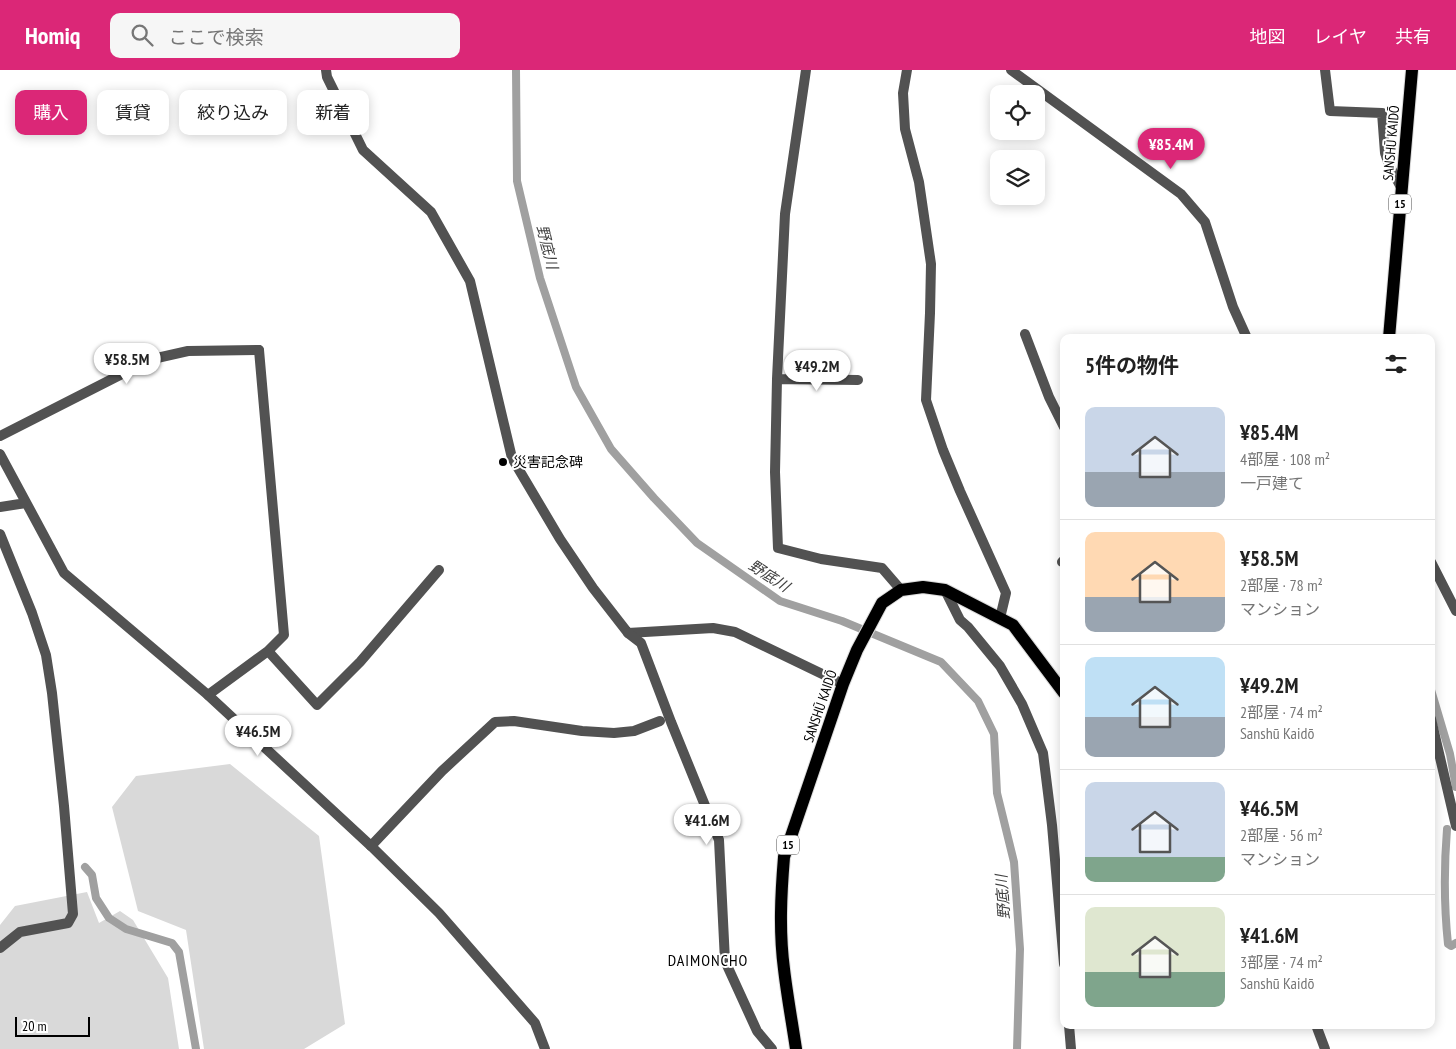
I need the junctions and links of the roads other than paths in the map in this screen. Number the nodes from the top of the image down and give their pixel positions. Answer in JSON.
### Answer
{"nodes":[{"id":1,"x":326,"y":70,"type":"edge"},
{"id":2,"x":806,"y":70,"type":"edge"},
{"id":3,"x":907,"y":70,"type":"edge"},
{"id":4,"x":1011,"y":70,"type":"edge"},
{"id":5,"x":1325,"y":70,"type":"edge"},
{"id":6,"x":1412,"y":70,"type":"edge"},
{"id":7,"x":1402,"y":189,"type":"junction"},
{"id":8,"x":1025,"y":334,"type":"dead end"},
{"id":9,"x":1245,"y":334,"type":"edge"},
{"id":10,"x":1389,"y":334,"type":"edge"},
{"id":11,"x":777,"y":379,"type":"junction"},
{"id":12,"x":858,"y":380,"type":"dead end"},
{"id":13,"x":1060,"y":418,"type":"edge"},
{"id":14,"x":0,"y":436,"type":"edge"},
{"id":15,"x":0,"y":454,"type":"edge"},
{"id":16,"x":26,"y":503,"type":"junction"},
{"id":17,"x":0,"y":507,"type":"edge"},
{"id":18,"x":0,"y":534,"type":"edge"},
{"id":19,"x":439,"y":570,"type":"dead end"},
{"id":20,"x":1435,"y":570,"type":"edge"},
{"id":21,"x":901,"y":590,"type":"junction"},
{"id":22,"x":945,"y":590,"type":"junction"},
{"id":23,"x":1456,"y":611,"type":"edge"},
{"id":24,"x":1000,"y":618,"type":"junction"},
{"id":25,"x":628,"y":633,"type":"junction"},
{"id":26,"x":268,"y":651,"type":"junction"},
{"id":27,"x":843,"y":684,"type":"junction"},
{"id":28,"x":1060,"y":688,"type":"edge"},
{"id":29,"x":208,"y":695,"type":"junction"},
{"id":30,"x":660,"y":721,"type":"dead end"},
{"id":31,"x":1435,"y":736,"type":"edge"},
{"id":32,"x":1456,"y":826,"type":"edge"},
{"id":33,"x":371,"y":846,"type":"junction"},
{"id":34,"x":1060,"y":918,"type":"edge"},
{"id":35,"x":0,"y":948,"type":"edge"},
{"id":36,"x":1069,"y":1029,"type":"edge"},
{"id":37,"x":1318,"y":1029,"type":"edge"},
{"id":38,"x":545,"y":1049,"type":"edge"},
{"id":39,"x":772,"y":1049,"type":"edge"},
{"id":40,"x":796,"y":1049,"type":"edge"},
{"id":41,"x":1071,"y":1049,"type":"edge"},
{"id":42,"x":1326,"y":1049,"type":"edge"}],
"edges":[{"from":1,"to":25,"type":"street"},
{"from":2,"to":11,"type":"street"},
{"from":3,"to":24,"type":"street"},
{"from":4,"to":9,"type":"street"},
{"from":5,"to":7,"type":"street"},
{"from":6,"to":7,"type":"main road","name":"SANSHŪ KAIDŌ","number":"15"},
{"from":7,"to":10,"type":"main road","name":"SANSHŪ KAIDŌ","number":"15"},
{"from":8,"to":13,"type":"street"},
{"from":11,"to":12,"type":"street"},
{"from":11,"to":21,"type":"street"},
{"from":14,"to":26,"type":"street"},
{"from":15,"to":16,"type":"street"},
{"from":16,"to":17,"type":"street"},
{"from":16,"to":29,"type":"street"},
{"from":18,"to":35,"type":"street"},
{"from":19,"to":26,"type":"street"},
{"from":20,"to":23,"type":"street"},
{"from":21,"to":22,"type":"main road","name":"SANSHŪ KAIDŌ","number":"15"},
{"from":21,"to":27,"type":"main road","name":"SANSHŪ KAIDŌ","number":"15"},
{"from":22,"to":24,"type":"main road","name":"SANSHŪ KAIDŌ","number":"15"},
{"from":22,"to":34,"type":"street"},
{"from":24,"to":28,"type":"main road","name":"SANSHŪ KAIDŌ","number":"15"},
{"from":25,"to":27,"type":"street"},
{"from":25,"to":39,"type":"street"},
{"from":26,"to":29,"type":"street"},
{"from":27,"to":40,"type":"main road","name":"SANSHŪ KAIDŌ","number":"15"},
{"from":29,"to":33,"type":"street"},
{"from":30,"to":33,"type":"street"},
{"from":31,"to":32,"type":"street"},
{"from":33,"to":38,"type":"street"},
{"from":36,"to":41,"type":"street"},
{"from":37,"to":42,"type":"street"}]}
